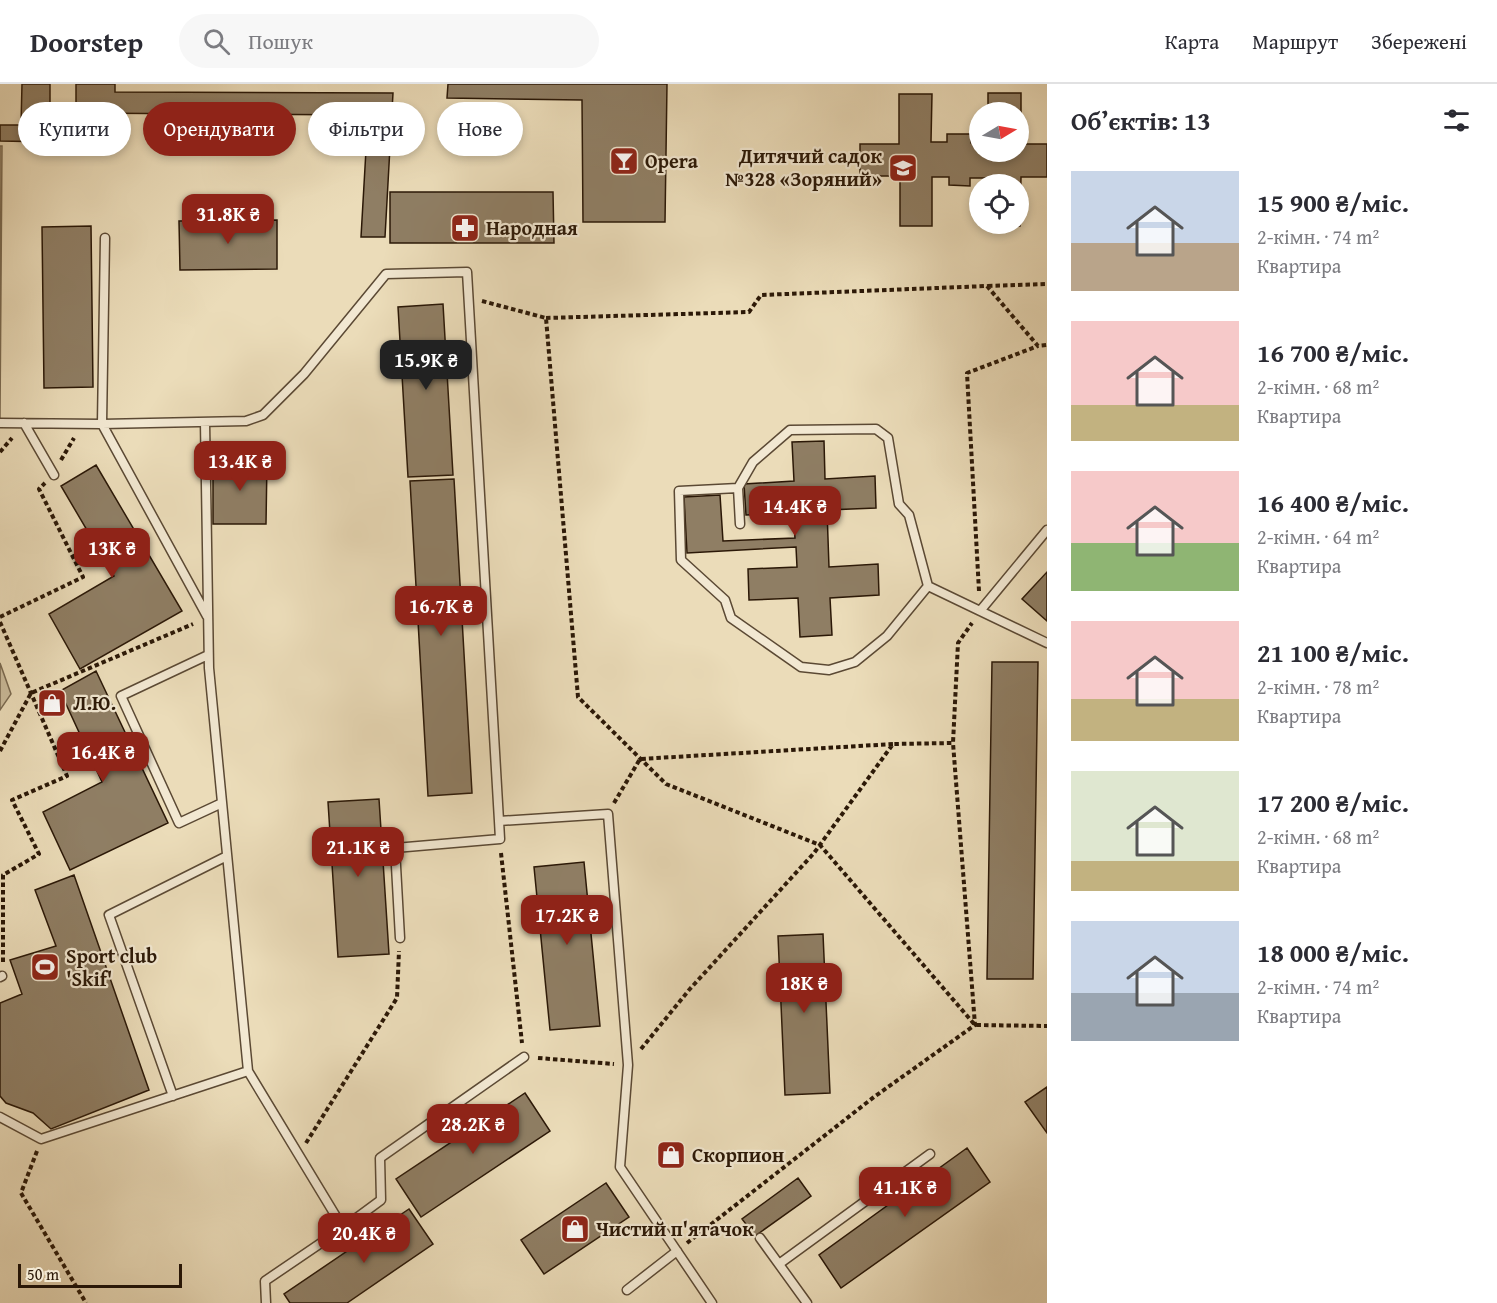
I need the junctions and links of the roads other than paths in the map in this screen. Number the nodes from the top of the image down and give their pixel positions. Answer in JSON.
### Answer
{"nodes":[{"id":1,"x":105,"y":238,"type":"dead end"},
{"id":2,"x":205,"y":422,"type":"junction"},
{"id":3,"x":0,"y":423,"type":"edge"},
{"id":4,"x":24,"y":423,"type":"junction"},
{"id":5,"x":102,"y":424,"type":"junction"},
{"id":6,"x":54,"y":475,"type":"road end"},
{"id":7,"x":738,"y":488,"type":"junction"},
{"id":8,"x":740,"y":524,"type":"dead end"},
{"id":9,"x":1047,"y":530,"type":"edge"},
{"id":10,"x":928,"y":586,"type":"junction"},
{"id":11,"x":980,"y":611,"type":"junction"},
{"id":12,"x":208,"y":618,"type":"junction"},
{"id":13,"x":1047,"y":643,"type":"edge"},
{"id":14,"x":208,"y":655,"type":"junction"},
{"id":15,"x":222,"y":803,"type":"junction"},
{"id":16,"x":500,"y":821,"type":"junction"},
{"id":17,"x":227,"y":856,"type":"junction"},
{"id":18,"x":400,"y":938,"type":"road end"},
{"id":19,"x":524,"y":1057,"type":"road end"},
{"id":20,"x":248,"y":1071,"type":"junction"},
{"id":21,"x":173,"y":1096,"type":"junction"},
{"id":22,"x":0,"y":1117,"type":"edge"},
{"id":23,"x":930,"y":1154,"type":"dead end"},
{"id":24,"x":343,"y":1228,"type":"junction"},
{"id":25,"x":760,"y":1238,"type":"dead end"},
{"id":26,"x":677,"y":1251,"type":"junction"},
{"id":27,"x":779,"y":1264,"type":"junction"},
{"id":28,"x":627,"y":1290,"type":"dead end"},
{"id":29,"x":266,"y":1303,"type":"edge"},
{"id":30,"x":712,"y":1303,"type":"edge"},
{"id":31,"x":807,"y":1303,"type":"edge"}],
"edges":[{"from":1,"to":5,"type":"lane"},
{"from":2,"to":5,"type":"lane"},
{"from":2,"to":12,"type":"lane"},
{"from":2,"to":16,"type":"lane"},
{"from":3,"to":4,"type":"lane"},
{"from":4,"to":5,"type":"lane"},
{"from":4,"to":6,"type":"lane"},
{"from":5,"to":12,"type":"lane"},
{"from":7,"to":8,"type":"lane"},
{"from":7,"to":10,"type":"lane"},
{"from":7,"to":10,"type":"lane"},
{"from":9,"to":11,"type":"lane"},
{"from":10,"to":11,"type":"lane"},
{"from":11,"to":13,"type":"lane"},
{"from":12,"to":14,"type":"lane"},
{"from":14,"to":15,"type":"lane"},
{"from":14,"to":15,"type":"lane"},
{"from":15,"to":17,"type":"lane"},
{"from":16,"to":18,"type":"lane"},
{"from":16,"to":26,"type":"lane"},
{"from":17,"to":20,"type":"lane"},
{"from":17,"to":21,"type":"lane"},
{"from":19,"to":24,"type":"lane"},
{"from":20,"to":21,"type":"lane"},
{"from":20,"to":24,"type":"lane"},
{"from":21,"to":22,"type":"lane"},
{"from":23,"to":27,"type":"lane"},
{"from":24,"to":29,"type":"lane"},
{"from":25,"to":27,"type":"lane"},
{"from":26,"to":28,"type":"lane"},
{"from":26,"to":30,"type":"lane"},
{"from":27,"to":31,"type":"lane"}]}
